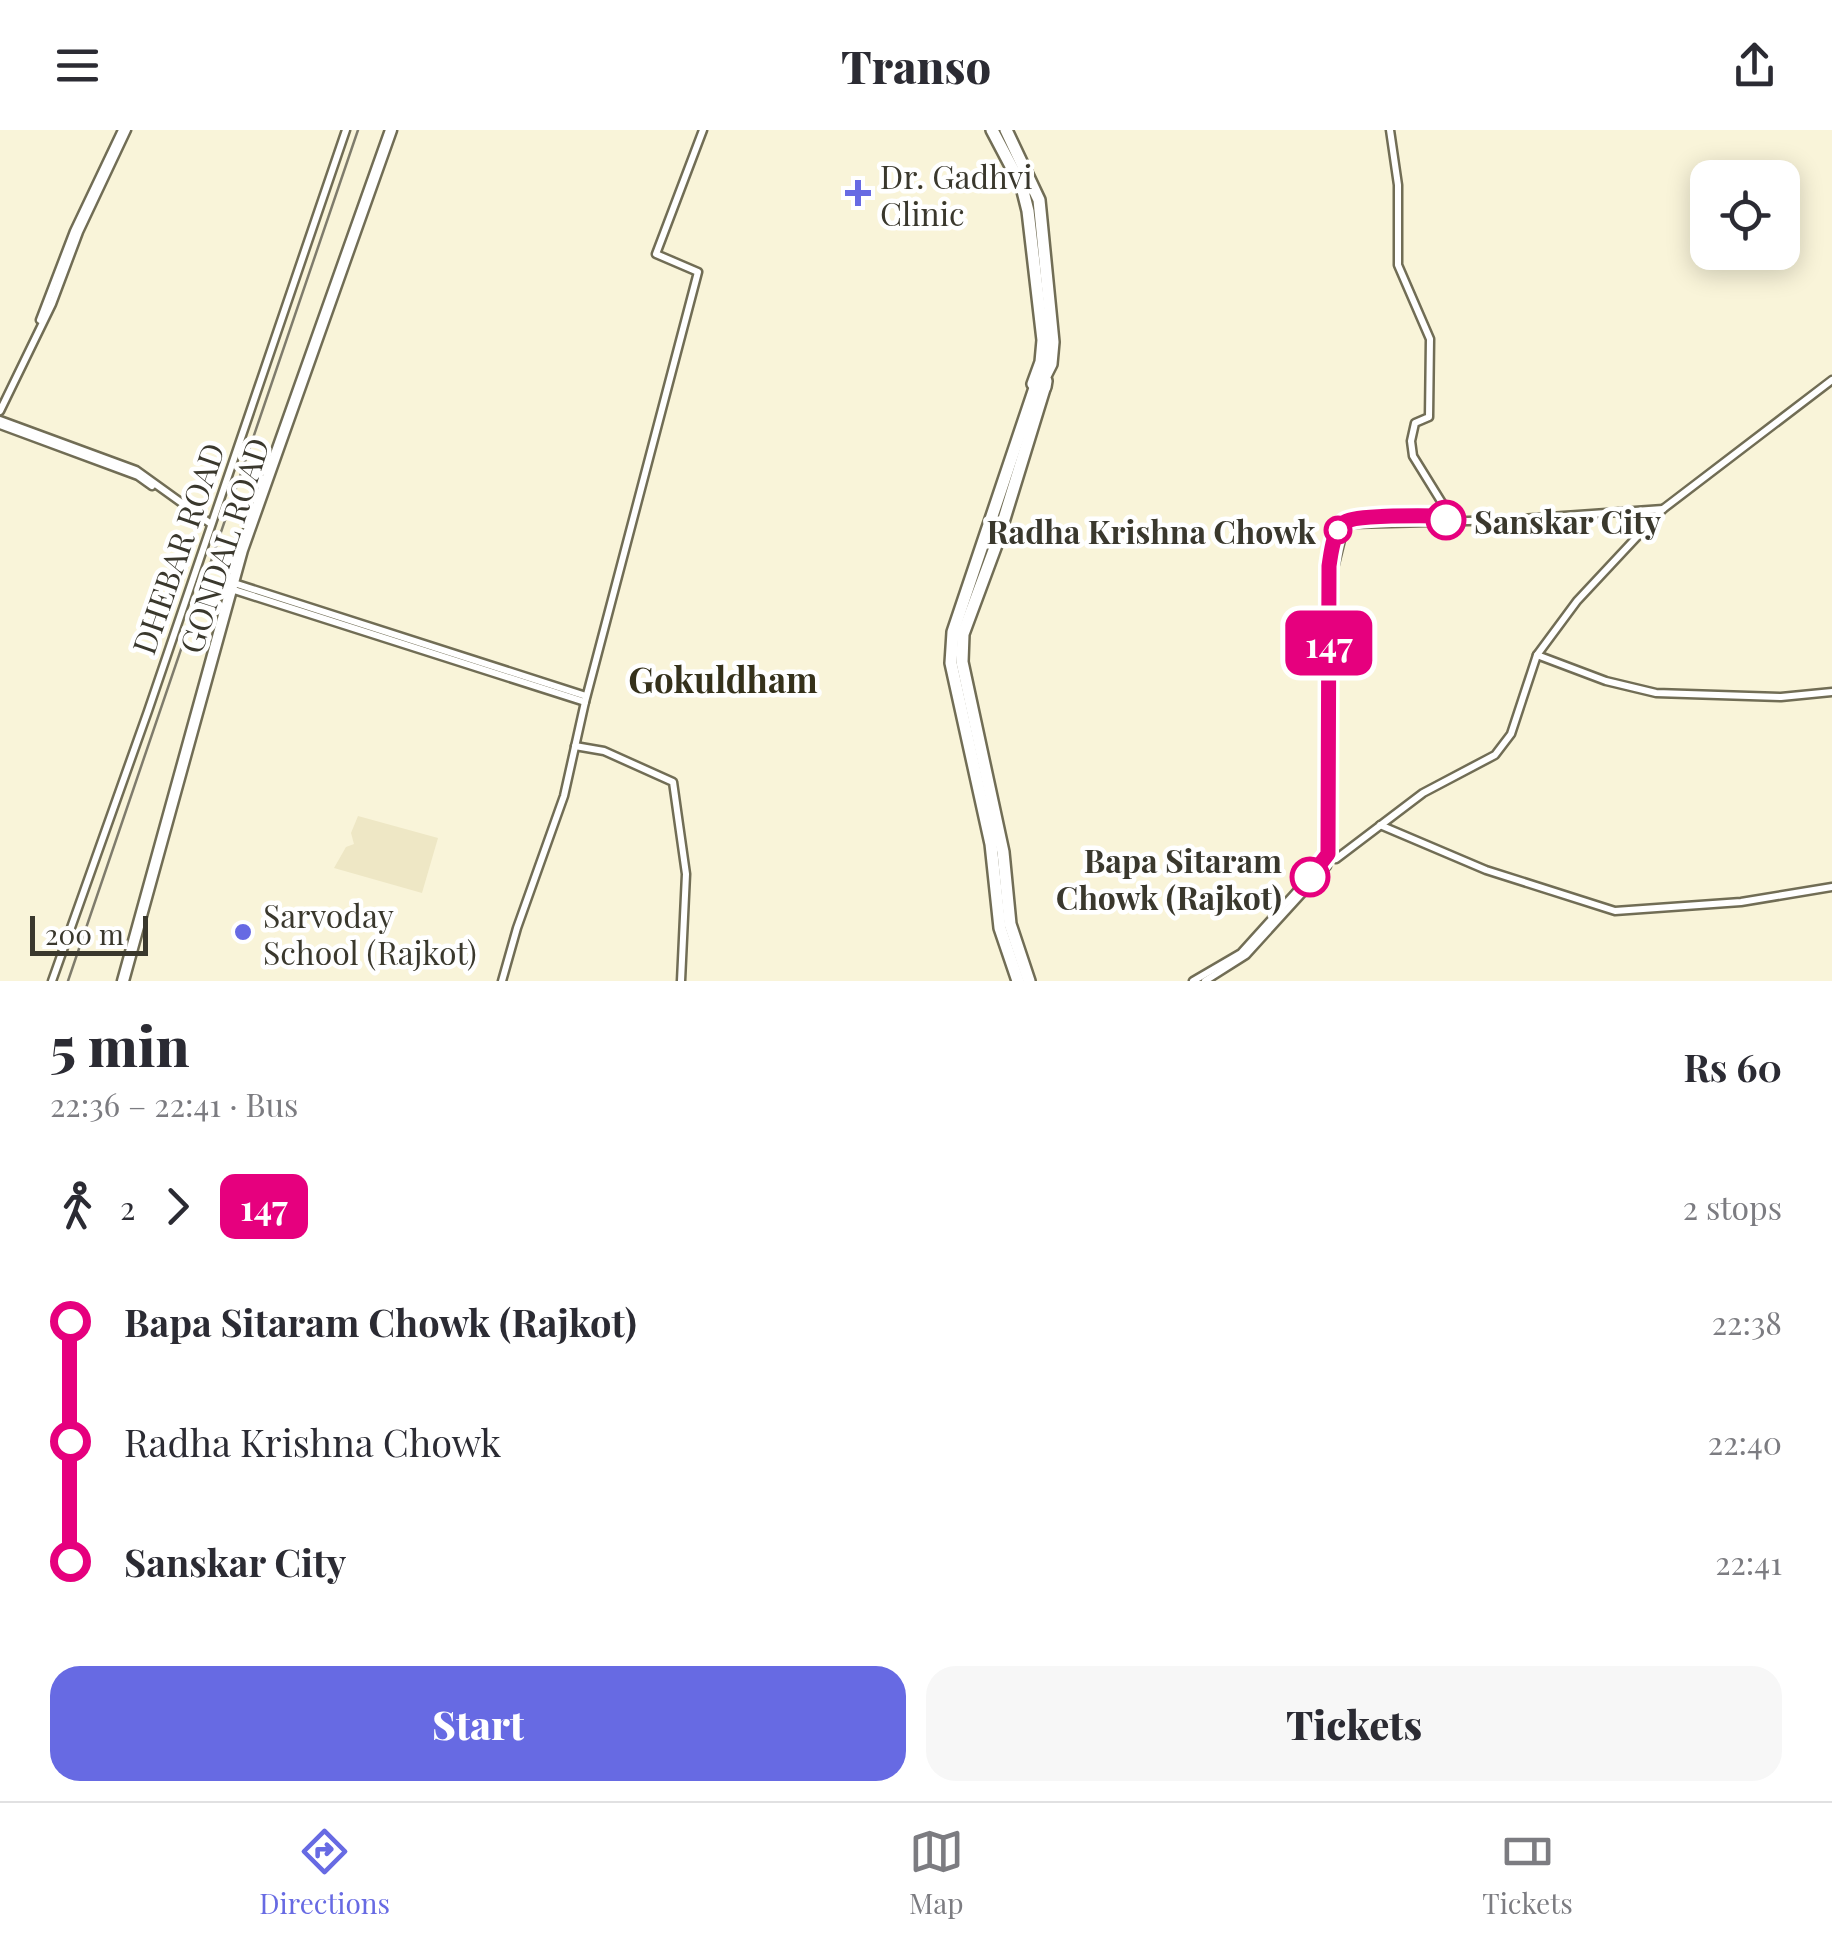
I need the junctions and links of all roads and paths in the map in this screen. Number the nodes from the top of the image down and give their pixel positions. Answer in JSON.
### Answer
{"nodes":[{"id":1,"x":124,"y":130,"type":"edge"},
{"id":2,"x":346,"y":130,"type":"edge"},
{"id":3,"x":393,"y":130,"type":"edge"},
{"id":4,"x":703,"y":130,"type":"edge"},
{"id":5,"x":992,"y":130,"type":"edge"},
{"id":6,"x":1006,"y":130,"type":"edge"},
{"id":7,"x":1390,"y":130,"type":"edge"},
{"id":8,"x":1832,"y":380,"type":"edge"},
{"id":9,"x":1040,"y":383,"type":"junction"},
{"id":10,"x":0,"y":402,"type":"edge"},
{"id":11,"x":0,"y":411,"type":"edge"},
{"id":12,"x":0,"y":423,"type":"edge"},
{"id":13,"x":1663,"y":508,"type":"junction"},
{"id":14,"x":1451,"y":518,"type":"junction"},
{"id":15,"x":211,"y":526,"type":"junction"},
{"id":16,"x":234,"y":587,"type":"junction"},
{"id":17,"x":1537,"y":655,"type":"junction"},
{"id":18,"x":1832,"y":692,"type":"edge"},
{"id":19,"x":585,"y":699,"type":"junction"},
{"id":20,"x":575,"y":746,"type":"junction"},
{"id":21,"x":1380,"y":825,"type":"junction"},
{"id":22,"x":1330,"y":858,"type":"junction"},
{"id":23,"x":1832,"y":887,"type":"edge"},
{"id":24,"x":1002,"y":893,"type":"junction"},
{"id":25,"x":1008,"y":936,"type":"junction"},
{"id":26,"x":52,"y":981,"type":"edge"},
{"id":27,"x":126,"y":981,"type":"edge"},
{"id":28,"x":502,"y":981,"type":"edge"},
{"id":29,"x":681,"y":981,"type":"edge"},
{"id":30,"x":1015,"y":981,"type":"edge"},
{"id":31,"x":1032,"y":981,"type":"edge"},
{"id":32,"x":1194,"y":981,"type":"edge"},
{"id":33,"x":1204,"y":981,"type":"edge"}],
"edges":[{"from":1,"to":10,"type":"street"},
{"from":1,"to":11,"type":"street"},
{"from":2,"to":15,"type":"street","name":"DHEBAR ROAD"},
{"from":3,"to":16,"type":"main road","name":"GONDAL ROAD"},
{"from":3,"to":16,"type":"main road","name":"GONDAL ROAD"},
{"from":4,"to":19,"type":"street"},
{"from":5,"to":9,"type":"highway"},
{"from":6,"to":9,"type":"highway"},
{"from":7,"to":14,"type":"street"},
{"from":8,"to":13,"type":"street"},
{"from":9,"to":24,"type":"highway"},
{"from":12,"to":15,"type":"street"},
{"from":13,"to":14,"type":"street"},
{"from":13,"to":17,"type":"street"},
{"from":14,"to":22,"type":"street"},
{"from":15,"to":26,"type":"street","name":"DHEBAR ROAD"},
{"from":16,"to":19,"type":"street"},
{"from":16,"to":27,"type":"main road","name":"GONDAL ROAD"},
{"from":17,"to":18,"type":"street"},
{"from":17,"to":21,"type":"street"},
{"from":19,"to":20,"type":"street"},
{"from":20,"to":28,"type":"street"},
{"from":20,"to":29,"type":"street"},
{"from":21,"to":22,"type":"street"},
{"from":21,"to":23,"type":"street"},
{"from":22,"to":32,"type":"street"},
{"from":22,"to":33,"type":"street"},
{"from":24,"to":25,"type":"highway"},
{"from":24,"to":30,"type":"main road"},
{"from":24,"to":31,"type":"main road"},
{"from":25,"to":30,"type":"highway"},
{"from":25,"to":31,"type":"highway"}]}
